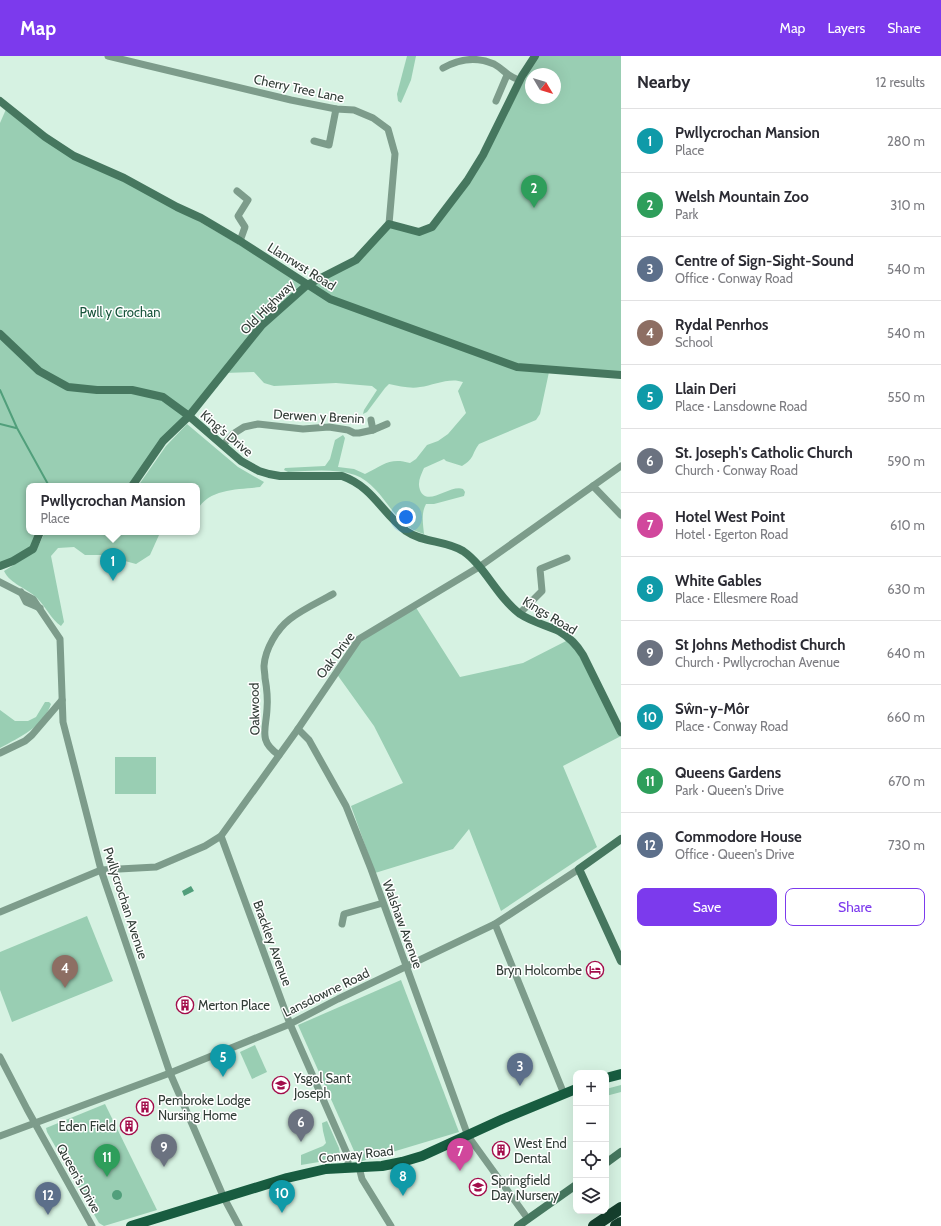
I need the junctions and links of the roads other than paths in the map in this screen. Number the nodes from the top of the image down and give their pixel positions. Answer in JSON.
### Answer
{"nodes":[{"id":1,"x":108,"y":56,"type":"edge"},
{"id":2,"x":535,"y":56,"type":"edge"},
{"id":3,"x":443,"y":68,"type":"dead end"},
{"id":4,"x":507,"y":75,"type":"junction"},
{"id":5,"x":520,"y":80,"type":"junction"},
{"id":6,"x":0,"y":101,"type":"edge"},
{"id":7,"x":496,"y":101,"type":"dead end"},
{"id":8,"x":336,"y":109,"type":"junction"},
{"id":9,"x":314,"y":141,"type":"dead end"},
{"id":10,"x":237,"y":191,"type":"dead end"},
{"id":11,"x":388,"y":224,"type":"junction"},
{"id":12,"x":240,"y":241,"type":"junction"},
{"id":13,"x":307,"y":284,"type":"junction"},
{"id":14,"x":0,"y":334,"type":"edge"},
{"id":15,"x":621,"y":375,"type":"edge"},
{"id":16,"x":189,"y":416,"type":"junction"},
{"id":17,"x":371,"y":420,"type":"dead end"},
{"id":18,"x":387,"y":424,"type":"dead end"},
{"id":19,"x":373,"y":430,"type":"junction"},
{"id":20,"x":222,"y":445,"type":"junction"},
{"id":21,"x":621,"y":466,"type":"edge"},
{"id":22,"x":134,"y":483,"type":"edge"},
{"id":23,"x":593,"y":486,"type":"junction"},
{"id":24,"x":621,"y":515,"type":"edge"},
{"id":25,"x":39,"y":535,"type":"edge"},
{"id":26,"x":567,"y":558,"type":"dead end"},
{"id":27,"x":0,"y":566,"type":"edge"},
{"id":28,"x":479,"y":568,"type":"junction"},
{"id":29,"x":0,"y":582,"type":"edge"},
{"id":30,"x":333,"y":594,"type":"dead end"},
{"id":31,"x":520,"y":613,"type":"junction"},
{"id":32,"x":62,"y":700,"type":"junction"},
{"id":33,"x":298,"y":729,"type":"junction"},
{"id":34,"x":621,"y":732,"type":"edge"},
{"id":35,"x":0,"y":753,"type":"edge"},
{"id":36,"x":279,"y":755,"type":"junction"},
{"id":37,"x":221,"y":836,"type":"junction"},
{"id":38,"x":621,"y":839,"type":"edge"},
{"id":39,"x":579,"y":869,"type":"junction"},
{"id":40,"x":101,"y":870,"type":"junction"},
{"id":41,"x":383,"y":902,"type":"junction"},
{"id":42,"x":0,"y":912,"type":"edge"},
{"id":43,"x":342,"y":924,"type":"dead end"},
{"id":44,"x":496,"y":924,"type":"junction"},
{"id":45,"x":621,"y":961,"type":"edge"},
{"id":46,"x":406,"y":967,"type":"junction"},
{"id":47,"x":290,"y":1024,"type":"junction"},
{"id":48,"x":0,"y":1057,"type":"edge"},
{"id":49,"x":170,"y":1073,"type":"junction"},
{"id":50,"x":621,"y":1074,"type":"edge"},
{"id":51,"x":609,"y":1077,"type":"edge"},
{"id":52,"x":573,"y":1090,"type":"edge"},
{"id":53,"x":564,"y":1094,"type":"junction"},
{"id":54,"x":34,"y":1123,"type":"junction"},
{"id":55,"x":0,"y":1136,"type":"edge"},
{"id":56,"x":468,"y":1136,"type":"junction"},
{"id":57,"x":621,"y":1152,"type":"edge"},
{"id":58,"x":609,"y":1161,"type":"edge"},
{"id":59,"x":348,"y":1167,"type":"junction"},
{"id":60,"x":359,"y":1167,"type":"junction"},
{"id":61,"x":573,"y":1187,"type":"edge"},
{"id":62,"x":224,"y":1198,"type":"junction"},
{"id":63,"x":621,"y":1208,"type":"edge"},
{"id":64,"x":528,"y":1219,"type":"junction"},
{"id":65,"x":621,"y":1223,"type":"edge"},
{"id":66,"x":92,"y":1226,"type":"edge"},
{"id":67,"x":131,"y":1226,"type":"edge"},
{"id":68,"x":239,"y":1226,"type":"edge"},
{"id":69,"x":391,"y":1226,"type":"edge"},
{"id":70,"x":518,"y":1226,"type":"edge"},
{"id":71,"x":594,"y":1226,"type":"edge"},
{"id":72,"x":616,"y":1226,"type":"edge"}],
"edges":[{"from":1,"to":8,"type":"street","name":"Cherry Tree Lane"},
{"from":2,"to":5,"type":"street"},
{"from":3,"to":4,"type":"street"},
{"from":4,"to":5,"type":"street"},
{"from":4,"to":7,"type":"street"},
{"from":5,"to":11,"type":"street"},
{"from":6,"to":12,"type":"street","name":"Llanrwst Road"},
{"from":8,"to":9,"type":"street"},
{"from":8,"to":11,"type":"street","name":"Cherry Tree Lane"},
{"from":10,"to":12,"type":"street"},
{"from":11,"to":13,"type":"street","name":"Old Highway"},
{"from":12,"to":13,"type":"street","name":"Llanrwst Road"},
{"from":13,"to":15,"type":"street","name":"Llanrwst Road"},
{"from":13,"to":16,"type":"street","name":"Old Highway"},
{"from":14,"to":16,"type":"street","name":"King's Drive"},
{"from":16,"to":20,"type":"street","name":"King's Drive"},
{"from":16,"to":22,"type":"street","name":"Old Highway"},
{"from":17,"to":19,"type":"street","name":"Derwen y Brenin"},
{"from":18,"to":19,"type":"street","name":"Derwen y Brenin"},
{"from":19,"to":20,"type":"street","name":"Derwen y Brenin"},
{"from":20,"to":28,"type":"street","name":"King's Drive"},
{"from":21,"to":23,"type":"street","name":"Oak Drive"},
{"from":23,"to":24,"type":"street"},
{"from":23,"to":28,"type":"street","name":"Oak Drive"},
{"from":25,"to":27,"type":"street"},
{"from":26,"to":31,"type":"street"},
{"from":28,"to":31,"type":"street","name":"Kings Road"},
{"from":28,"to":33,"type":"street","name":"Oak Drive"},
{"from":29,"to":32,"type":"street","name":"Pwllycrochan Avenue"},
{"from":30,"to":36,"type":"street","name":"Oakwood"},
{"from":31,"to":34,"type":"street","name":"Kings Road"},
{"from":32,"to":35,"type":"street"},
{"from":32,"to":40,"type":"street","name":"Pwllycrochan Avenue"},
{"from":33,"to":36,"type":"street","name":"Oak Drive"},
{"from":33,"to":41,"type":"street","name":"Walshaw Avenue"},
{"from":36,"to":37,"type":"street","name":"Oak Drive"},
{"from":37,"to":40,"type":"street","name":"Oak Drive"},
{"from":37,"to":47,"type":"street","name":"Brackley Avenue"},
{"from":38,"to":39,"type":"street","name":"Lansdowne Road"},
{"from":39,"to":44,"type":"street","name":"Lansdowne Road"},
{"from":39,"to":45,"type":"street"},
{"from":40,"to":42,"type":"street","name":"Oak Drive"},
{"from":40,"to":49,"type":"street","name":"Pwllycrochan Avenue"},
{"from":41,"to":43,"type":"street"},
{"from":41,"to":46,"type":"street","name":"Walshaw Avenue"},
{"from":44,"to":46,"type":"street","name":"Lansdowne Road"},
{"from":44,"to":53,"type":"street"},
{"from":46,"to":47,"type":"street","name":"Lansdowne Road"},
{"from":46,"to":56,"type":"street","name":"Walshaw Avenue"},
{"from":47,"to":49,"type":"street","name":"Lansdowne Road"},
{"from":47,"to":59,"type":"street","name":"Brackley Avenue"},
{"from":48,"to":54,"type":"street","name":"Queen's Drive"},
{"from":49,"to":54,"type":"street","name":"Lansdowne Road"},
{"from":49,"to":62,"type":"street","name":"Pwllycrochan Avenue"},
{"from":50,"to":51,"type":"main road"},
{"from":52,"to":53,"type":"main road","name":"Conway Road"},
{"from":53,"to":56,"type":"main road","name":"Conway Road"},
{"from":54,"to":55,"type":"street","name":"Lansdowne Road"},
{"from":54,"to":66,"type":"street","name":"Queen's Drive"},
{"from":56,"to":60,"type":"main road","name":"Conway Road"},
{"from":56,"to":64,"type":"street","name":"Walshaw Avenue"},
{"from":57,"to":58,"type":"street"},
{"from":59,"to":60,"type":"main road","name":"Conway Road"},
{"from":59,"to":62,"type":"main road","name":"Conway Road"},
{"from":60,"to":69,"type":"street"},
{"from":61,"to":64,"type":"street"},
{"from":62,"to":67,"type":"main road","name":"Conway Road"},
{"from":62,"to":68,"type":"street","name":"Pwllycrochan Avenue"},
{"from":63,"to":71,"type":"highway"},
{"from":64,"to":70,"type":"street"},
{"from":65,"to":72,"type":"highway"}]}
